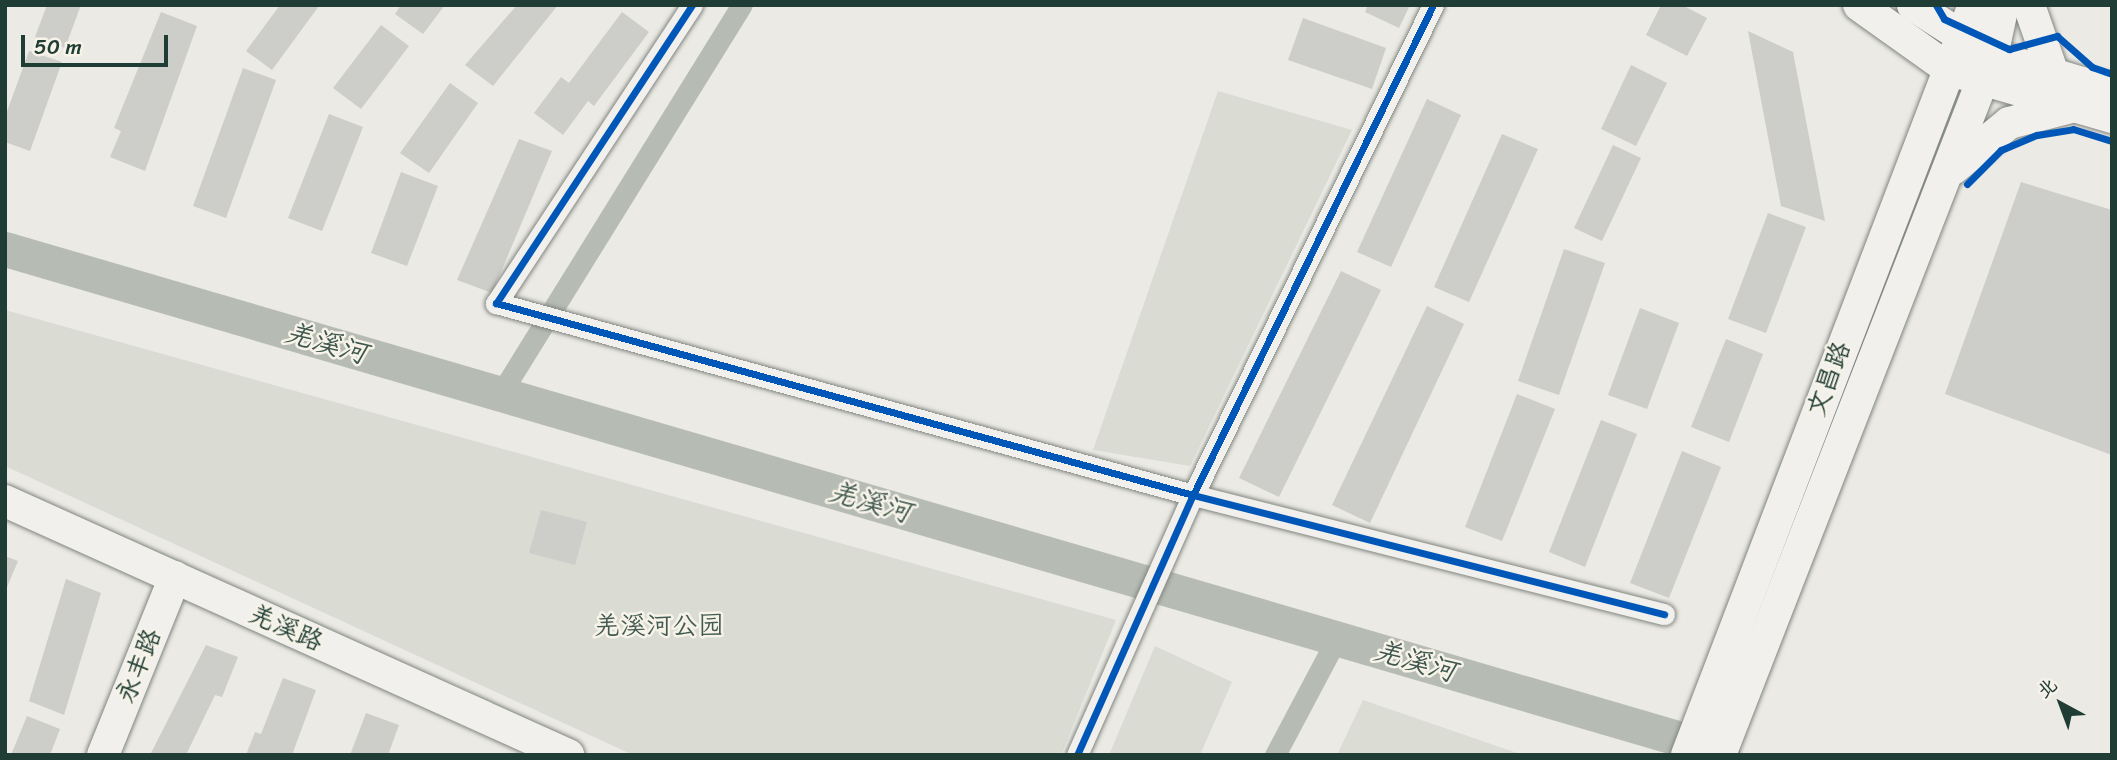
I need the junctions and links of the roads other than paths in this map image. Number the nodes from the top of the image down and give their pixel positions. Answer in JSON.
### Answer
{"nodes":[{"id":1,"x":692,"y":5,"type":"edge"},
{"id":2,"x":1433,"y":5,"type":"edge"},
{"id":3,"x":1859,"y":5,"type":"edge"},
{"id":4,"x":1913,"y":5,"type":"edge"},
{"id":5,"x":1974,"y":5,"type":"edge"},
{"id":6,"x":2003,"y":5,"type":"edge"},
{"id":7,"x":2029,"y":5,"type":"edge"},
{"id":8,"x":1962,"y":37,"type":"junction"},
{"id":9,"x":1988,"y":67,"type":"junction"},
{"id":10,"x":1950,"y":70,"type":"junction"},
{"id":11,"x":2053,"y":74,"type":"junction"},
{"id":12,"x":2112,"y":92,"type":"edge"},
{"id":13,"x":2076,"y":107,"type":"junction"},
{"id":14,"x":2112,"y":117,"type":"edge"},
{"id":15,"x":1947,"y":175,"type":"junction"},
{"id":16,"x":1193,"y":495,"type":"junction"},
{"id":17,"x":5,"y":501,"type":"edge"},
{"id":18,"x":175,"y":577,"type":"junction"},
{"id":19,"x":1664,"y":614,"type":"dead end"},
{"id":20,"x":103,"y":755,"type":"edge"},
{"id":21,"x":568,"y":755,"type":"edge"},
{"id":22,"x":1077,"y":755,"type":"edge"},
{"id":23,"x":1687,"y":755,"type":"edge"},
{"id":24,"x":1720,"y":755,"type":"edge"}],
"edges":[{"from":1,"to":16,"type":"street"},
{"from":2,"to":16,"type":"street"},
{"from":3,"to":10,"type":"main road"},
{"from":4,"to":8,"type":"main road"},
{"from":5,"to":8,"type":"main road","name":"文昌路"},
{"from":6,"to":9,"type":"main road","name":"文昌路"},
{"from":7,"to":11,"type":"main road"},
{"from":8,"to":9,"type":"main road"},
{"from":8,"to":10,"type":"main road","name":"文昌路"},
{"from":9,"to":10,"type":"main road"},
{"from":9,"to":11,"type":"main road"},
{"from":9,"to":13,"type":"main road"},
{"from":9,"to":15,"type":"main road","name":"文昌路"},
{"from":10,"to":23,"type":"main road","name":"文昌路"},
{"from":11,"to":12,"type":"main road"},
{"from":13,"to":14,"type":"main road"},
{"from":13,"to":15,"type":"main road"},
{"from":15,"to":24,"type":"main road","name":"文昌路"},
{"from":16,"to":19,"type":"street"},
{"from":16,"to":22,"type":"street"},
{"from":17,"to":18,"type":"main road","name":"羌溪路"},
{"from":18,"to":20,"type":"main road","name":"永丰路"},
{"from":18,"to":21,"type":"main road","name":"羌溪路"}]}
